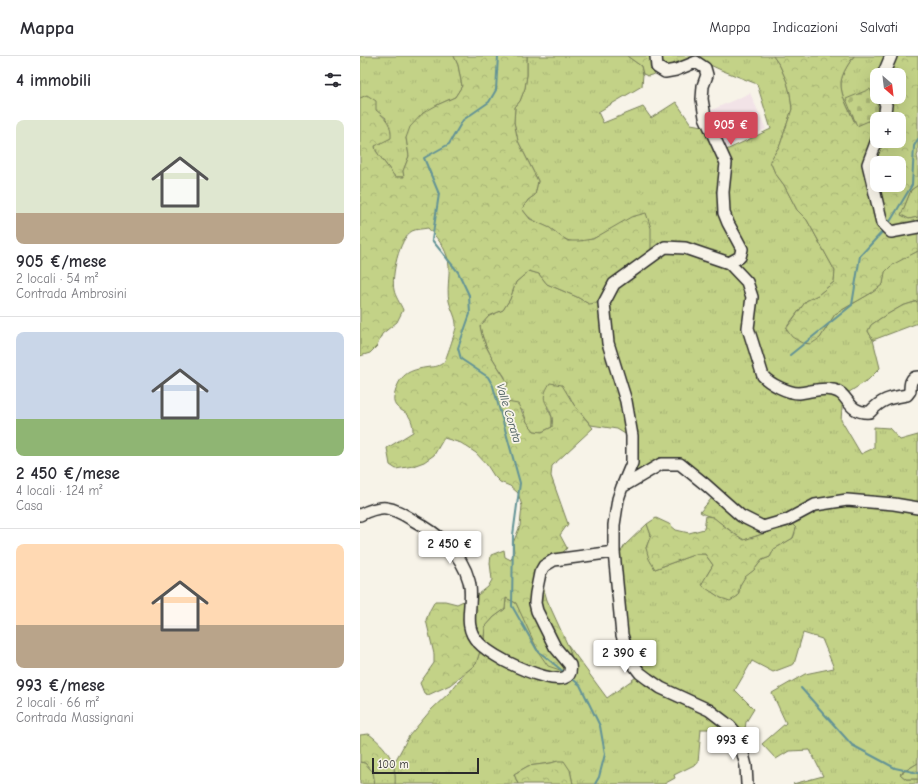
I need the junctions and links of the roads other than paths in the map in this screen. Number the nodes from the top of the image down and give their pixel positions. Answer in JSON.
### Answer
{"nodes":[{"id":1,"x":656,"y":56,"type":"edge"},
{"id":2,"x":891,"y":56,"type":"edge"},
{"id":3,"x":886,"y":68,"type":"edge"},
{"id":4,"x":874,"y":148,"type":"edge"},
{"id":5,"x":918,"y":227,"type":"edge"},
{"id":6,"x":729,"y":263,"type":"junction"},
{"id":7,"x":918,"y":377,"type":"edge"},
{"id":8,"x":622,"y":487,"type":"junction"},
{"id":9,"x":918,"y":508,"type":"edge"},
{"id":10,"x":360,"y":515,"type":"edge"},
{"id":11,"x":614,"y":552,"type":"junction"},
{"id":12,"x":747,"y":784,"type":"edge"}],
"edges":[{"from":1,"to":6,"type":"street"},
{"from":2,"to":3,"type":"street"},
{"from":4,"to":5,"type":"street"},
{"from":6,"to":7,"type":"street"},
{"from":6,"to":8,"type":"street"},
{"from":8,"to":9,"type":"street"},
{"from":8,"to":11,"type":"street"},
{"from":10,"to":11,"type":"street"},
{"from":11,"to":12,"type":"street"}]}
